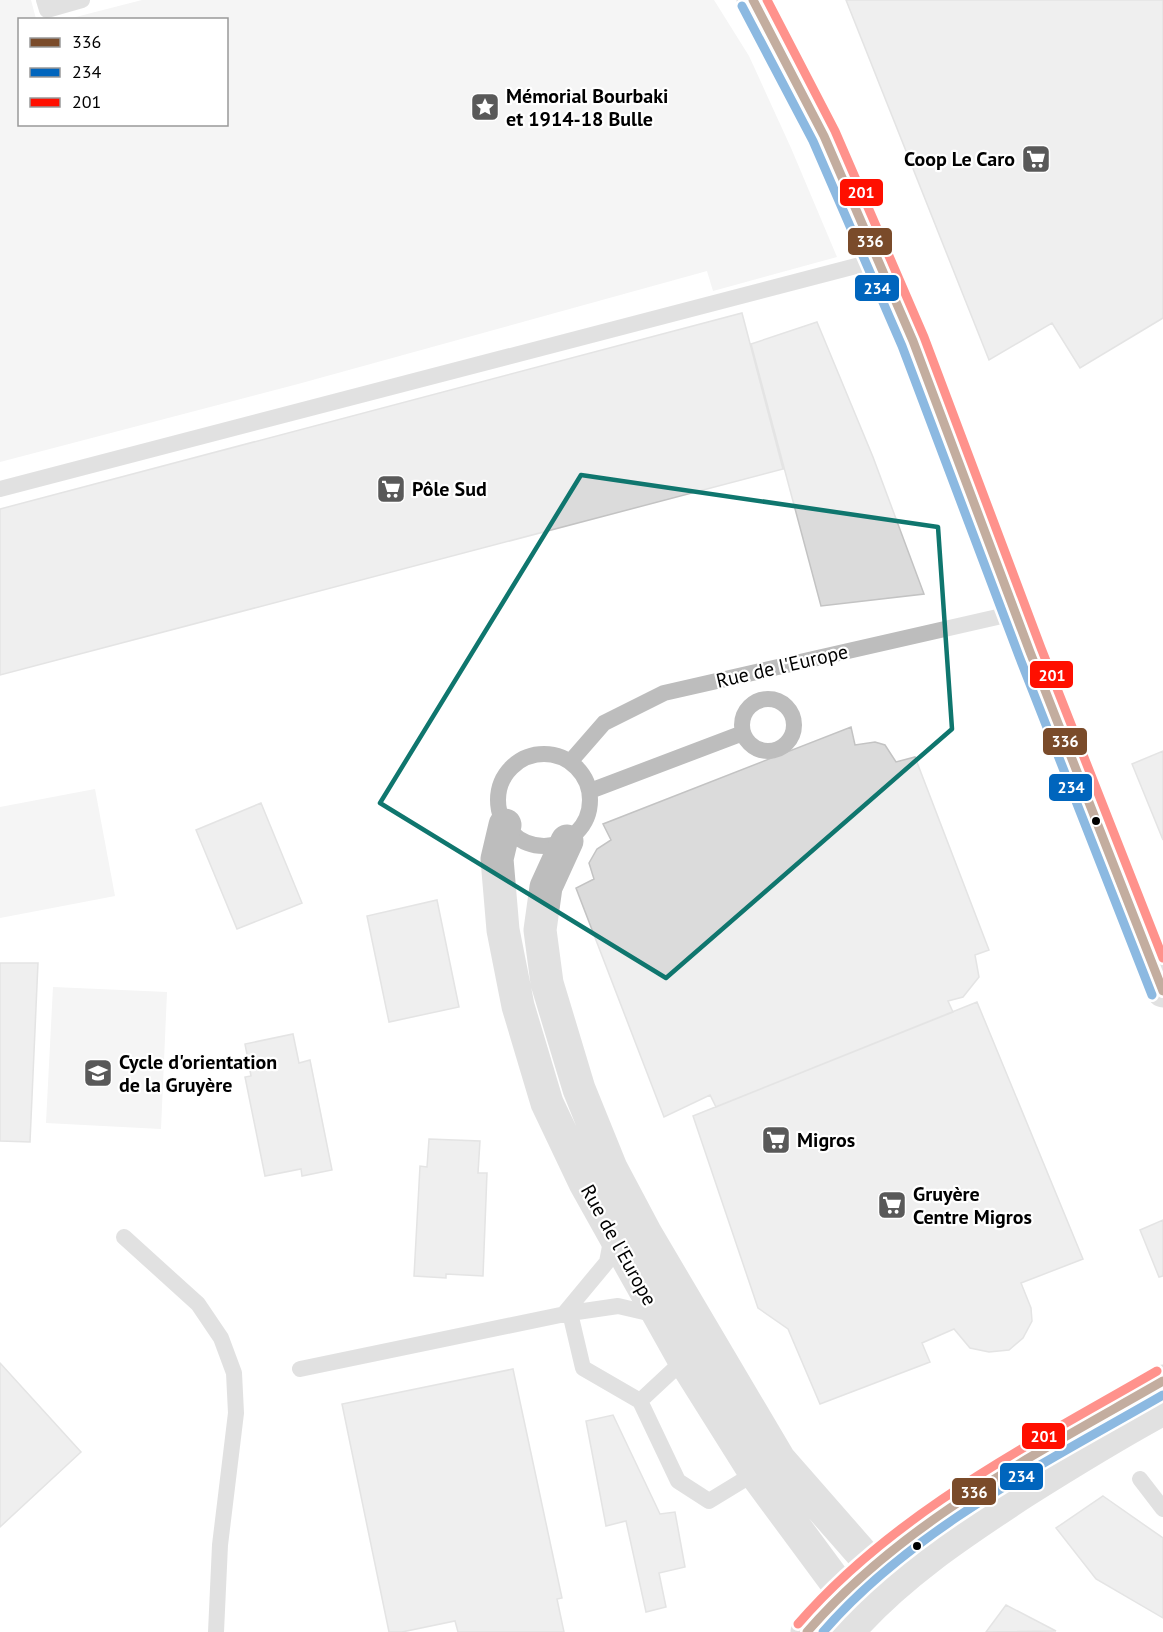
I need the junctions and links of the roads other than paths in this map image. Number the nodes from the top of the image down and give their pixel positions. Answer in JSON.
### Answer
{"nodes":[{"id":1,"x":44,"y":0,"type":"edge"},
{"id":2,"x":82,"y":0,"type":"edge"},
{"id":3,"x":753,"y":0,"type":"edge"},
{"id":4,"x":879,"y":260,"type":"junction"},
{"id":5,"x":0,"y":489,"type":"edge"},
{"id":6,"x":1015,"y":613,"type":"junction"},
{"id":7,"x":742,"y":733,"type":"dead end"},
{"id":8,"x":570,"y":762,"type":"junction"},
{"id":9,"x":590,"y":791,"type":"junction"},
{"id":10,"x":505,"y":825,"type":"junction"},
{"id":11,"x":567,"y":841,"type":"junction"},
{"id":12,"x":1163,"y":990,"type":"edge"},
{"id":13,"x":612,"y":1232,"type":"junction"},
{"id":14,"x":124,"y":1237,"type":"dead end"},
{"id":15,"x":567,"y":1314,"type":"junction"},
{"id":16,"x":658,"y":1315,"type":"junction"},
{"id":17,"x":684,"y":1360,"type":"junction"},
{"id":18,"x":300,"y":1369,"type":"dead end"},
{"id":19,"x":1163,"y":1381,"type":"edge"},
{"id":20,"x":640,"y":1401,"type":"junction"},
{"id":21,"x":1163,"y":1409,"type":"edge"},
{"id":22,"x":755,"y":1473,"type":"junction"},
{"id":23,"x":1140,"y":1479,"type":"dead end"},
{"id":24,"x":1163,"y":1509,"type":"edge"},
{"id":25,"x":882,"y":1578,"type":"junction"},
{"id":26,"x":851,"y":1613,"type":"edge"},
{"id":27,"x":216,"y":1632,"type":"edge"},
{"id":28,"x":807,"y":1632,"type":"edge"}],
"edges":[{"from":1,"to":2,"type":"lane"},
{"from":3,"to":4,"type":"street"},
{"from":4,"to":5,"type":"lane"},
{"from":4,"to":6,"type":"street"},
{"from":6,"to":8,"type":"lane","name":"Rue de l'Europe"},
{"from":6,"to":12,"type":"street"},
{"from":7,"to":9,"type":"lane"},
{"from":8,"to":9,"type":"lane"},
{"from":8,"to":10,"type":"lane"},
{"from":9,"to":11,"type":"lane"},
{"from":10,"to":11,"type":"lane"},
{"from":10,"to":13,"type":"street","name":"Rue de l'Europe"},
{"from":11,"to":25,"type":"street","name":"Rue de l'Europe"},
{"from":13,"to":15,"type":"lane"},
{"from":13,"to":16,"type":"street","name":"Rue de l'Europe"},
{"from":14,"to":27,"type":"lane"},
{"from":15,"to":16,"type":"lane"},
{"from":15,"to":18,"type":"lane"},
{"from":15,"to":20,"type":"lane"},
{"from":16,"to":17,"type":"street","name":"Rue de l'Europe"},
{"from":17,"to":20,"type":"lane"},
{"from":17,"to":22,"type":"street","name":"Rue de l'Europe"},
{"from":19,"to":25,"type":"street"},
{"from":20,"to":22,"type":"lane"},
{"from":21,"to":25,"type":"street"},
{"from":22,"to":26,"type":"street","name":"Rue de l'Europe"},
{"from":23,"to":24,"type":"lane"},
{"from":25,"to":26,"type":"street"},
{"from":26,"to":28,"type":"street"}]}
